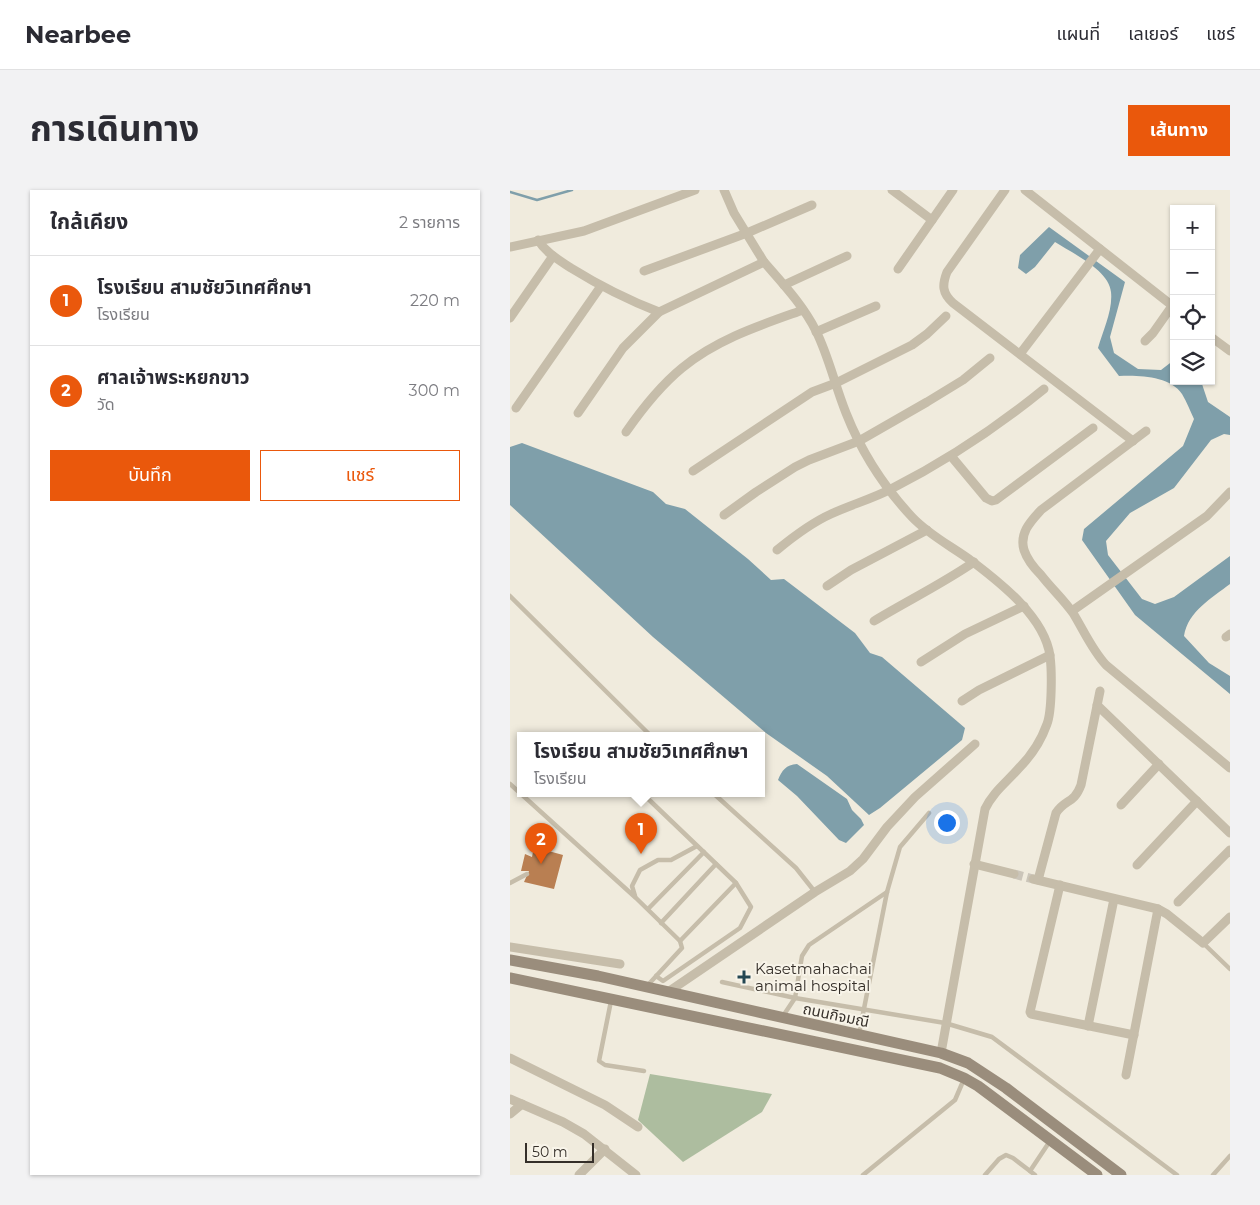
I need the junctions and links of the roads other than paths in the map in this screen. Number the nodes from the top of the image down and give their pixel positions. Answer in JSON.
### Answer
{"nodes":[{"id":1,"x":695,"y":190,"type":"edge"},
{"id":2,"x":724,"y":190,"type":"edge"},
{"id":3,"x":892,"y":190,"type":"edge"},
{"id":4,"x":953,"y":190,"type":"edge"},
{"id":5,"x":1005,"y":190,"type":"edge"},
{"id":6,"x":1024,"y":190,"type":"edge"},
{"id":7,"x":812,"y":205,"type":"dead end"},
{"id":8,"x":932,"y":220,"type":"junction"},
{"id":9,"x":747,"y":233,"type":"junction"},
{"id":10,"x":538,"y":240,"type":"junction"},
{"id":11,"x":510,"y":247,"type":"edge"},
{"id":12,"x":1100,"y":250,"type":"junction"},
{"id":13,"x":553,"y":256,"type":"junction"},
{"id":14,"x":847,"y":256,"type":"dead end"},
{"id":15,"x":764,"y":262,"type":"junction"},
{"id":16,"x":898,"y":269,"type":"dead end"},
{"id":17,"x":644,"y":271,"type":"dead end"},
{"id":18,"x":784,"y":285,"type":"junction"},
{"id":19,"x":601,"y":286,"type":"junction"},
{"id":20,"x":1170,"y":304,"type":"edge"},
{"id":21,"x":876,"y":306,"type":"dead end"},
{"id":22,"x":803,"y":310,"type":"junction"},
{"id":23,"x":1170,"y":310,"type":"edge"},
{"id":24,"x":659,"y":312,"type":"junction"},
{"id":25,"x":946,"y":316,"type":"dead end"},
{"id":26,"x":510,"y":318,"type":"edge"},
{"id":27,"x":816,"y":332,"type":"junction"},
{"id":28,"x":1145,"y":340,"type":"dead end"},
{"id":29,"x":1215,"y":340,"type":"edge"},
{"id":30,"x":1230,"y":352,"type":"edge"},
{"id":31,"x":1020,"y":354,"type":"junction"},
{"id":32,"x":990,"y":358,"type":"dead end"},
{"id":33,"x":836,"y":383,"type":"junction"},
{"id":34,"x":1044,"y":389,"type":"dead end"},
{"id":35,"x":516,"y":408,"type":"dead end"},
{"id":36,"x":578,"y":413,"type":"dead end"},
{"id":37,"x":1094,"y":428,"type":"dead end"},
{"id":38,"x":1146,"y":431,"type":"dead end"},
{"id":39,"x":626,"y":432,"type":"dead end"},
{"id":40,"x":859,"y":441,"type":"junction"},
{"id":41,"x":1133,"y":441,"type":"junction"},
{"id":42,"x":951,"y":456,"type":"junction"},
{"id":43,"x":694,"y":471,"type":"dead end"},
{"id":44,"x":889,"y":490,"type":"junction"},
{"id":45,"x":1230,"y":492,"type":"edge"},
{"id":46,"x":724,"y":515,"type":"dead end"},
{"id":47,"x":927,"y":530,"type":"junction"},
{"id":48,"x":777,"y":550,"type":"dead end"},
{"id":49,"x":974,"y":562,"type":"junction"},
{"id":50,"x":827,"y":586,"type":"dead end"},
{"id":51,"x":510,"y":596,"type":"edge"},
{"id":52,"x":1024,"y":606,"type":"junction"},
{"id":53,"x":1072,"y":611,"type":"junction"},
{"id":54,"x":874,"y":621,"type":"dead end"},
{"id":55,"x":1050,"y":655,"type":"junction"},
{"id":56,"x":921,"y":662,"type":"dead end"},
{"id":57,"x":1100,"y":691,"type":"dead end"},
{"id":58,"x":962,"y":701,"type":"dead end"},
{"id":59,"x":1097,"y":705,"type":"junction"},
{"id":60,"x":647,"y":732,"type":"edge"},
{"id":61,"x":975,"y":744,"type":"dead end"},
{"id":62,"x":1159,"y":764,"type":"junction"},
{"id":63,"x":1230,"y":768,"type":"edge"},
{"id":64,"x":524,"y":797,"type":"edge"},
{"id":65,"x":646,"y":797,"type":"edge"},
{"id":66,"x":716,"y":797,"type":"edge"},
{"id":67,"x":1197,"y":801,"type":"junction"},
{"id":68,"x":1121,"y":805,"type":"dead end"},
{"id":69,"x":929,"y":813,"type":"dead end"},
{"id":70,"x":1230,"y":834,"type":"edge"},
{"id":71,"x":697,"y":846,"type":"junction"},
{"id":72,"x":1230,"y":850,"type":"edge"},
{"id":73,"x":704,"y":852,"type":"junction"},
{"id":74,"x":716,"y":864,"type":"junction"},
{"id":75,"x":974,"y":864,"type":"junction"},
{"id":76,"x":1137,"y":865,"type":"dead end"},
{"id":77,"x":527,"y":874,"type":"dead end"},
{"id":78,"x":1014,"y":874,"type":"tunnel mouth"},
{"id":79,"x":510,"y":883,"type":"edge"},
{"id":80,"x":736,"y":883,"type":"junction"},
{"id":81,"x":1060,"y":885,"type":"junction"},
{"id":82,"x":816,"y":892,"type":"junction"},
{"id":83,"x":887,"y":892,"type":"junction"},
{"id":84,"x":636,"y":898,"type":"junction"},
{"id":85,"x":1114,"y":899,"type":"junction"},
{"id":86,"x":1178,"y":902,"type":"dead end"},
{"id":87,"x":648,"y":909,"type":"junction"},
{"id":88,"x":1158,"y":909,"type":"junction"},
{"id":89,"x":1230,"y":917,"type":"edge"},
{"id":90,"x":661,"y":923,"type":"junction"},
{"id":91,"x":680,"y":941,"type":"junction"},
{"id":92,"x":1203,"y":943,"type":"junction"},
{"id":93,"x":510,"y":947,"type":"edge"},
{"id":94,"x":510,"y":960,"type":"edge"},
{"id":95,"x":620,"y":964,"type":"dead end"},
{"id":96,"x":543,"y":966,"type":"junction"},
{"id":97,"x":1230,"y":969,"type":"edge"},
{"id":98,"x":656,"y":976,"type":"junction"},
{"id":99,"x":510,"y":978,"type":"edge"},
{"id":100,"x":722,"y":982,"type":"dead end"},
{"id":101,"x":539,"y":984,"type":"junction"},
{"id":102,"x":654,"y":985,"type":"junction"},
{"id":103,"x":668,"y":992,"type":"junction"},
{"id":104,"x":795,"y":998,"type":"junction"},
{"id":105,"x":611,"y":999,"type":"junction"},
{"id":106,"x":863,"y":1009,"type":"junction"},
{"id":107,"x":781,"y":1018,"type":"junction"},
{"id":108,"x":945,"y":1023,"type":"junction"},
{"id":109,"x":1088,"y":1026,"type":"junction"},
{"id":110,"x":859,"y":1035,"type":"junction"},
{"id":111,"x":1134,"y":1035,"type":"junction"},
{"id":112,"x":940,"y":1053,"type":"junction"},
{"id":113,"x":510,"y":1058,"type":"edge"},
{"id":114,"x":644,"y":1071,"type":"dead end"},
{"id":115,"x":1126,"y":1075,"type":"dead end"},
{"id":116,"x":964,"y":1078,"type":"junction"},
{"id":117,"x":510,"y":1099,"type":"edge"},
{"id":118,"x":522,"y":1104,"type":"junction"},
{"id":119,"x":510,"y":1114,"type":"edge"},
{"id":120,"x":638,"y":1127,"type":"dead end"},
{"id":121,"x":1050,"y":1140,"type":"junction"},
{"id":122,"x":605,"y":1149,"type":"junction"},
{"id":123,"x":1230,"y":1156,"type":"edge"},
{"id":124,"x":1030,"y":1171,"type":"junction"},
{"id":125,"x":579,"y":1175,"type":"edge"},
{"id":126,"x":636,"y":1175,"type":"edge"},
{"id":127,"x":863,"y":1175,"type":"edge"},
{"id":128,"x":985,"y":1175,"type":"edge"},
{"id":129,"x":1035,"y":1175,"type":"edge"},
{"id":130,"x":1097,"y":1175,"type":"edge"},
{"id":131,"x":1122,"y":1175,"type":"edge"},
{"id":132,"x":1177,"y":1175,"type":"edge"},
{"id":133,"x":1214,"y":1175,"type":"edge"}],
"edges":[{"from":1,"to":10,"type":"street"},
{"from":2,"to":9,"type":"street"},
{"from":3,"to":8,"type":"street"},
{"from":4,"to":8,"type":"street"},
{"from":5,"to":31,"type":"street"},
{"from":6,"to":12,"type":"street"},
{"from":7,"to":9,"type":"street"},
{"from":8,"to":16,"type":"street"},
{"from":9,"to":15,"type":"street"},
{"from":9,"to":17,"type":"street"},
{"from":10,"to":11,"type":"street"},
{"from":10,"to":13,"type":"street"},
{"from":12,"to":20,"type":"street"},
{"from":12,"to":31,"type":"street"},
{"from":13,"to":19,"type":"street"},
{"from":13,"to":26,"type":"street"},
{"from":14,"to":18,"type":"street"},
{"from":15,"to":18,"type":"street"},
{"from":15,"to":24,"type":"street"},
{"from":18,"to":22,"type":"street"},
{"from":19,"to":24,"type":"street"},
{"from":19,"to":35,"type":"street"},
{"from":21,"to":27,"type":"street"},
{"from":22,"to":27,"type":"street"},
{"from":22,"to":39,"type":"street"},
{"from":23,"to":28,"type":"street"},
{"from":24,"to":36,"type":"street"},
{"from":25,"to":33,"type":"street"},
{"from":27,"to":33,"type":"street"},
{"from":29,"to":30,"type":"street"},
{"from":31,"to":41,"type":"street"},
{"from":32,"to":40,"type":"street"},
{"from":33,"to":40,"type":"street"},
{"from":33,"to":43,"type":"street"},
{"from":34,"to":42,"type":"street"},
{"from":37,"to":42,"type":"street"},
{"from":38,"to":41,"type":"street"},
{"from":40,"to":44,"type":"street"},
{"from":40,"to":46,"type":"street"},
{"from":41,"to":53,"type":"street"},
{"from":42,"to":44,"type":"street"},
{"from":44,"to":47,"type":"street"},
{"from":44,"to":48,"type":"street"},
{"from":45,"to":53,"type":"street"},
{"from":47,"to":49,"type":"street"},
{"from":47,"to":50,"type":"street"},
{"from":49,"to":52,"type":"street"},
{"from":49,"to":54,"type":"street"},
{"from":51,"to":60,"type":"lane"},
{"from":52,"to":55,"type":"street"},
{"from":52,"to":56,"type":"street"},
{"from":53,"to":63,"type":"street"},
{"from":55,"to":58,"type":"street"},
{"from":55,"to":75,"type":"street"},
{"from":57,"to":59,"type":"street"},
{"from":59,"to":62,"type":"street"},
{"from":59,"to":81,"type":"street"},
{"from":61,"to":82,"type":"street"},
{"from":62,"to":67,"type":"street"},
{"from":62,"to":68,"type":"street"},
{"from":64,"to":84,"type":"lane"},
{"from":65,"to":71,"type":"lane"},
{"from":66,"to":82,"type":"lane"},
{"from":67,"to":70,"type":"street"},
{"from":67,"to":76,"type":"street"},
{"from":69,"to":83,"type":"lane"},
{"from":71,"to":73,"type":"lane"},
{"from":71,"to":84,"type":"lane"},
{"from":72,"to":86,"type":"street"},
{"from":73,"to":74,"type":"lane"},
{"from":73,"to":87,"type":"lane"},
{"from":74,"to":80,"type":"lane"},
{"from":74,"to":90,"type":"lane"},
{"from":75,"to":78,"type":"street"},
{"from":75,"to":108,"type":"street"},
{"from":77,"to":79,"type":"lane"},
{"from":80,"to":91,"type":"lane"},
{"from":80,"to":102,"type":"lane"},
{"from":81,"to":85,"type":"street"},
{"from":81,"to":109,"type":"street"},
{"from":82,"to":103,"type":"street"},
{"from":83,"to":104,"type":"lane"},
{"from":83,"to":106,"type":"lane"},
{"from":84,"to":87,"type":"lane"},
{"from":85,"to":88,"type":"street"},
{"from":85,"to":109,"type":"street"},
{"from":87,"to":90,"type":"lane"},
{"from":88,"to":92,"type":"street"},
{"from":88,"to":111,"type":"street"},
{"from":89,"to":92,"type":"street"},
{"from":90,"to":91,"type":"lane"},
{"from":91,"to":98,"type":"lane"},
{"from":92,"to":97,"type":"lane"},
{"from":93,"to":95,"type":"street"},
{"from":94,"to":96,"type":"main road","name":"ถนนกิจมณี"},
{"from":96,"to":101,"type":"main road"},
{"from":96,"to":102,"type":"main road","name":"ถนนกิจมณี"},
{"from":98,"to":102,"type":"lane"},
{"from":98,"to":102,"type":"lane"},
{"from":99,"to":101,"type":"main road","name":"ถนนกิจมณี"},
{"from":100,"to":104,"type":"lane"},
{"from":101,"to":105,"type":"main road","name":"ถนนกิจมณี"},
{"from":102,"to":103,"type":"main road","name":"ถนนกิจมณี"},
{"from":103,"to":107,"type":"main road","name":"ถนนกิจมณี"},
{"from":104,"to":106,"type":"lane"},
{"from":104,"to":107,"type":"lane"},
{"from":105,"to":114,"type":"lane"},
{"from":105,"to":116,"type":"main road","name":"ถนนกิจมณี"},
{"from":106,"to":108,"type":"lane"},
{"from":106,"to":110,"type":"lane"},
{"from":107,"to":110,"type":"main road","name":"ถนนกิจมณี"},
{"from":108,"to":112,"type":"street"},
{"from":108,"to":132,"type":"lane"},
{"from":109,"to":111,"type":"street"},
{"from":110,"to":112,"type":"main road","name":"ถนนกิจมณี"},
{"from":111,"to":115,"type":"street"},
{"from":112,"to":131,"type":"main road","name":"ถนนกิจมณี"},
{"from":113,"to":120,"type":"street"},
{"from":116,"to":121,"type":"main road","name":"ถนนกิจมณี"},
{"from":116,"to":127,"type":"lane"},
{"from":117,"to":118,"type":"street"},
{"from":118,"to":119,"type":"street"},
{"from":118,"to":122,"type":"street"},
{"from":121,"to":124,"type":"lane"},
{"from":121,"to":130,"type":"main road","name":"ถนนกิจมณี"},
{"from":122,"to":125,"type":"street"},
{"from":122,"to":126,"type":"street"},
{"from":123,"to":133,"type":"lane"},
{"from":124,"to":128,"type":"lane"},
{"from":124,"to":129,"type":"lane"}]}
